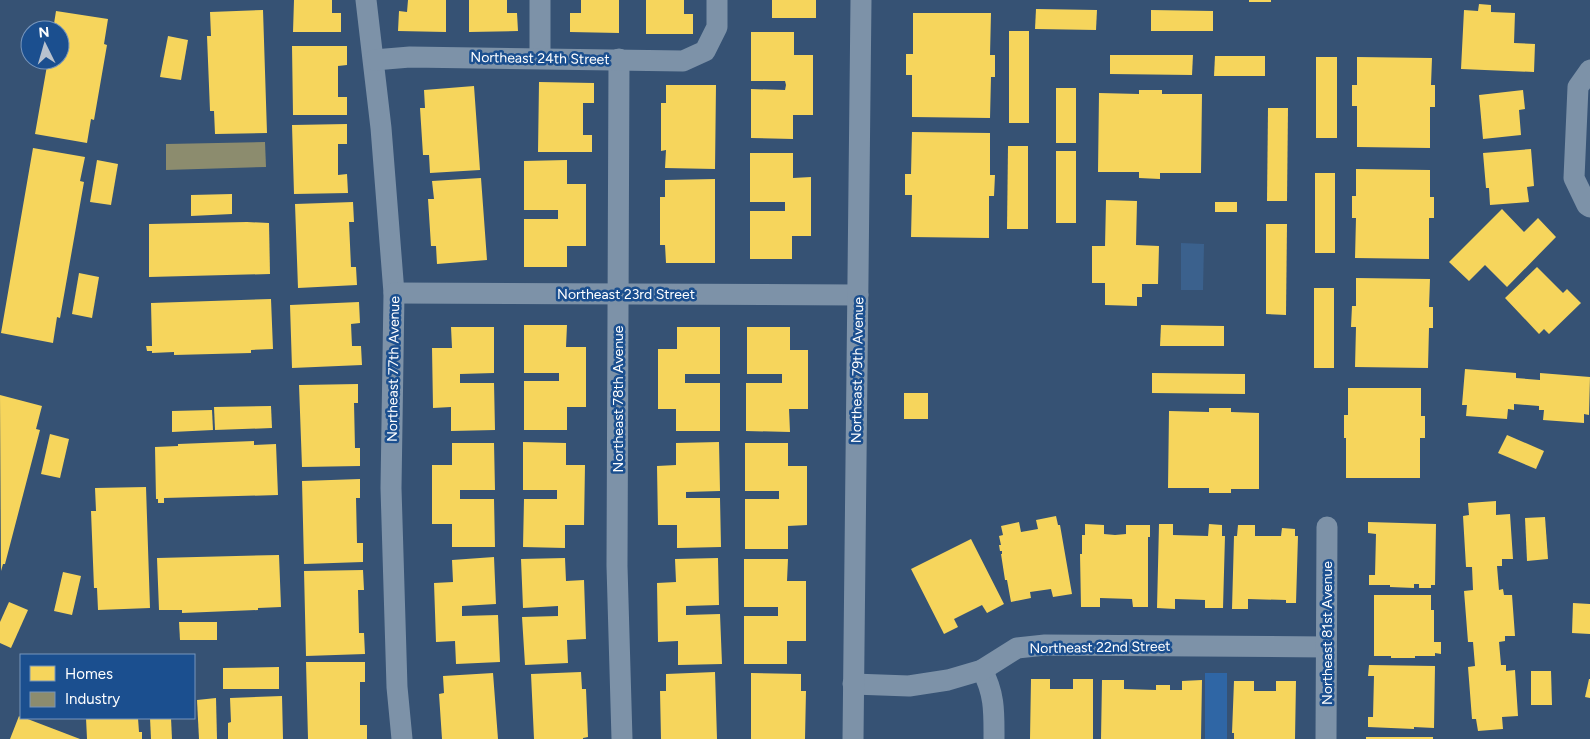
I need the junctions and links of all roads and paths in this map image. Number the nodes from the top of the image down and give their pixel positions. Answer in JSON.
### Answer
{"nodes":[{"id":1,"x":366,"y":0,"type":"edge"},
{"id":2,"x":540,"y":0,"type":"edge"},
{"id":3,"x":717,"y":0,"type":"edge"},
{"id":4,"x":861,"y":0,"type":"edge"},
{"id":5,"x":540,"y":58,"type":"junction"},
{"id":6,"x":619,"y":59,"type":"junction"},
{"id":7,"x":374,"y":60,"type":"junction"},
{"id":8,"x":1590,"y":70,"type":"edge"},
{"id":9,"x":1589,"y":206,"type":"edge"},
{"id":10,"x":394,"y":292,"type":"junction"},
{"id":11,"x":619,"y":294,"type":"junction"},
{"id":12,"x":858,"y":296,"type":"junction"},
{"id":13,"x":1327,"y":527,"type":"dead end"},
{"id":14,"x":1326,"y":647,"type":"junction"},
{"id":15,"x":982,"y":670,"type":"junction"},
{"id":16,"x":853,"y":684,"type":"junction"},
{"id":17,"x":402,"y":739,"type":"edge"},
{"id":18,"x":622,"y":739,"type":"edge"},
{"id":19,"x":853,"y":739,"type":"edge"},
{"id":20,"x":994,"y":739,"type":"edge"},
{"id":21,"x":1326,"y":739,"type":"edge"}],
"edges":[{"from":1,"to":7,"type":"street","name":"Northeast 77th Avenue"},
{"from":2,"to":5,"type":"street"},
{"from":3,"to":6,"type":"street","name":"Northeast 24th Street"},
{"from":4,"to":12,"type":"street","name":"Northeast 79th Avenue"},
{"from":5,"to":6,"type":"street","name":"Northeast 24th Street"},
{"from":5,"to":7,"type":"street","name":"Northeast 24th Street"},
{"from":6,"to":11,"type":"street","name":"Northeast 78th Avenue"},
{"from":7,"to":10,"type":"street","name":"Northeast 77th Avenue"},
{"from":8,"to":9,"type":"street"},
{"from":10,"to":11,"type":"street","name":"Northeast 23rd Street"},
{"from":10,"to":17,"type":"street","name":"Northeast 77th Avenue"},
{"from":11,"to":12,"type":"street","name":"Northeast 23rd Street"},
{"from":11,"to":18,"type":"street","name":"Northeast 78th Avenue"},
{"from":12,"to":16,"type":"street","name":"Northeast 79th Avenue"},
{"from":13,"to":14,"type":"street","name":"Northeast 81st Avenue"},
{"from":14,"to":15,"type":"street","name":"Northeast 22nd Street"},
{"from":14,"to":21,"type":"street","name":"Northeast 81st Avenue"},
{"from":15,"to":16,"type":"street","name":"Northeast 22nd Street"},
{"from":15,"to":20,"type":"street"},
{"from":16,"to":19,"type":"street","name":"Northeast 79th Avenue"}]}
